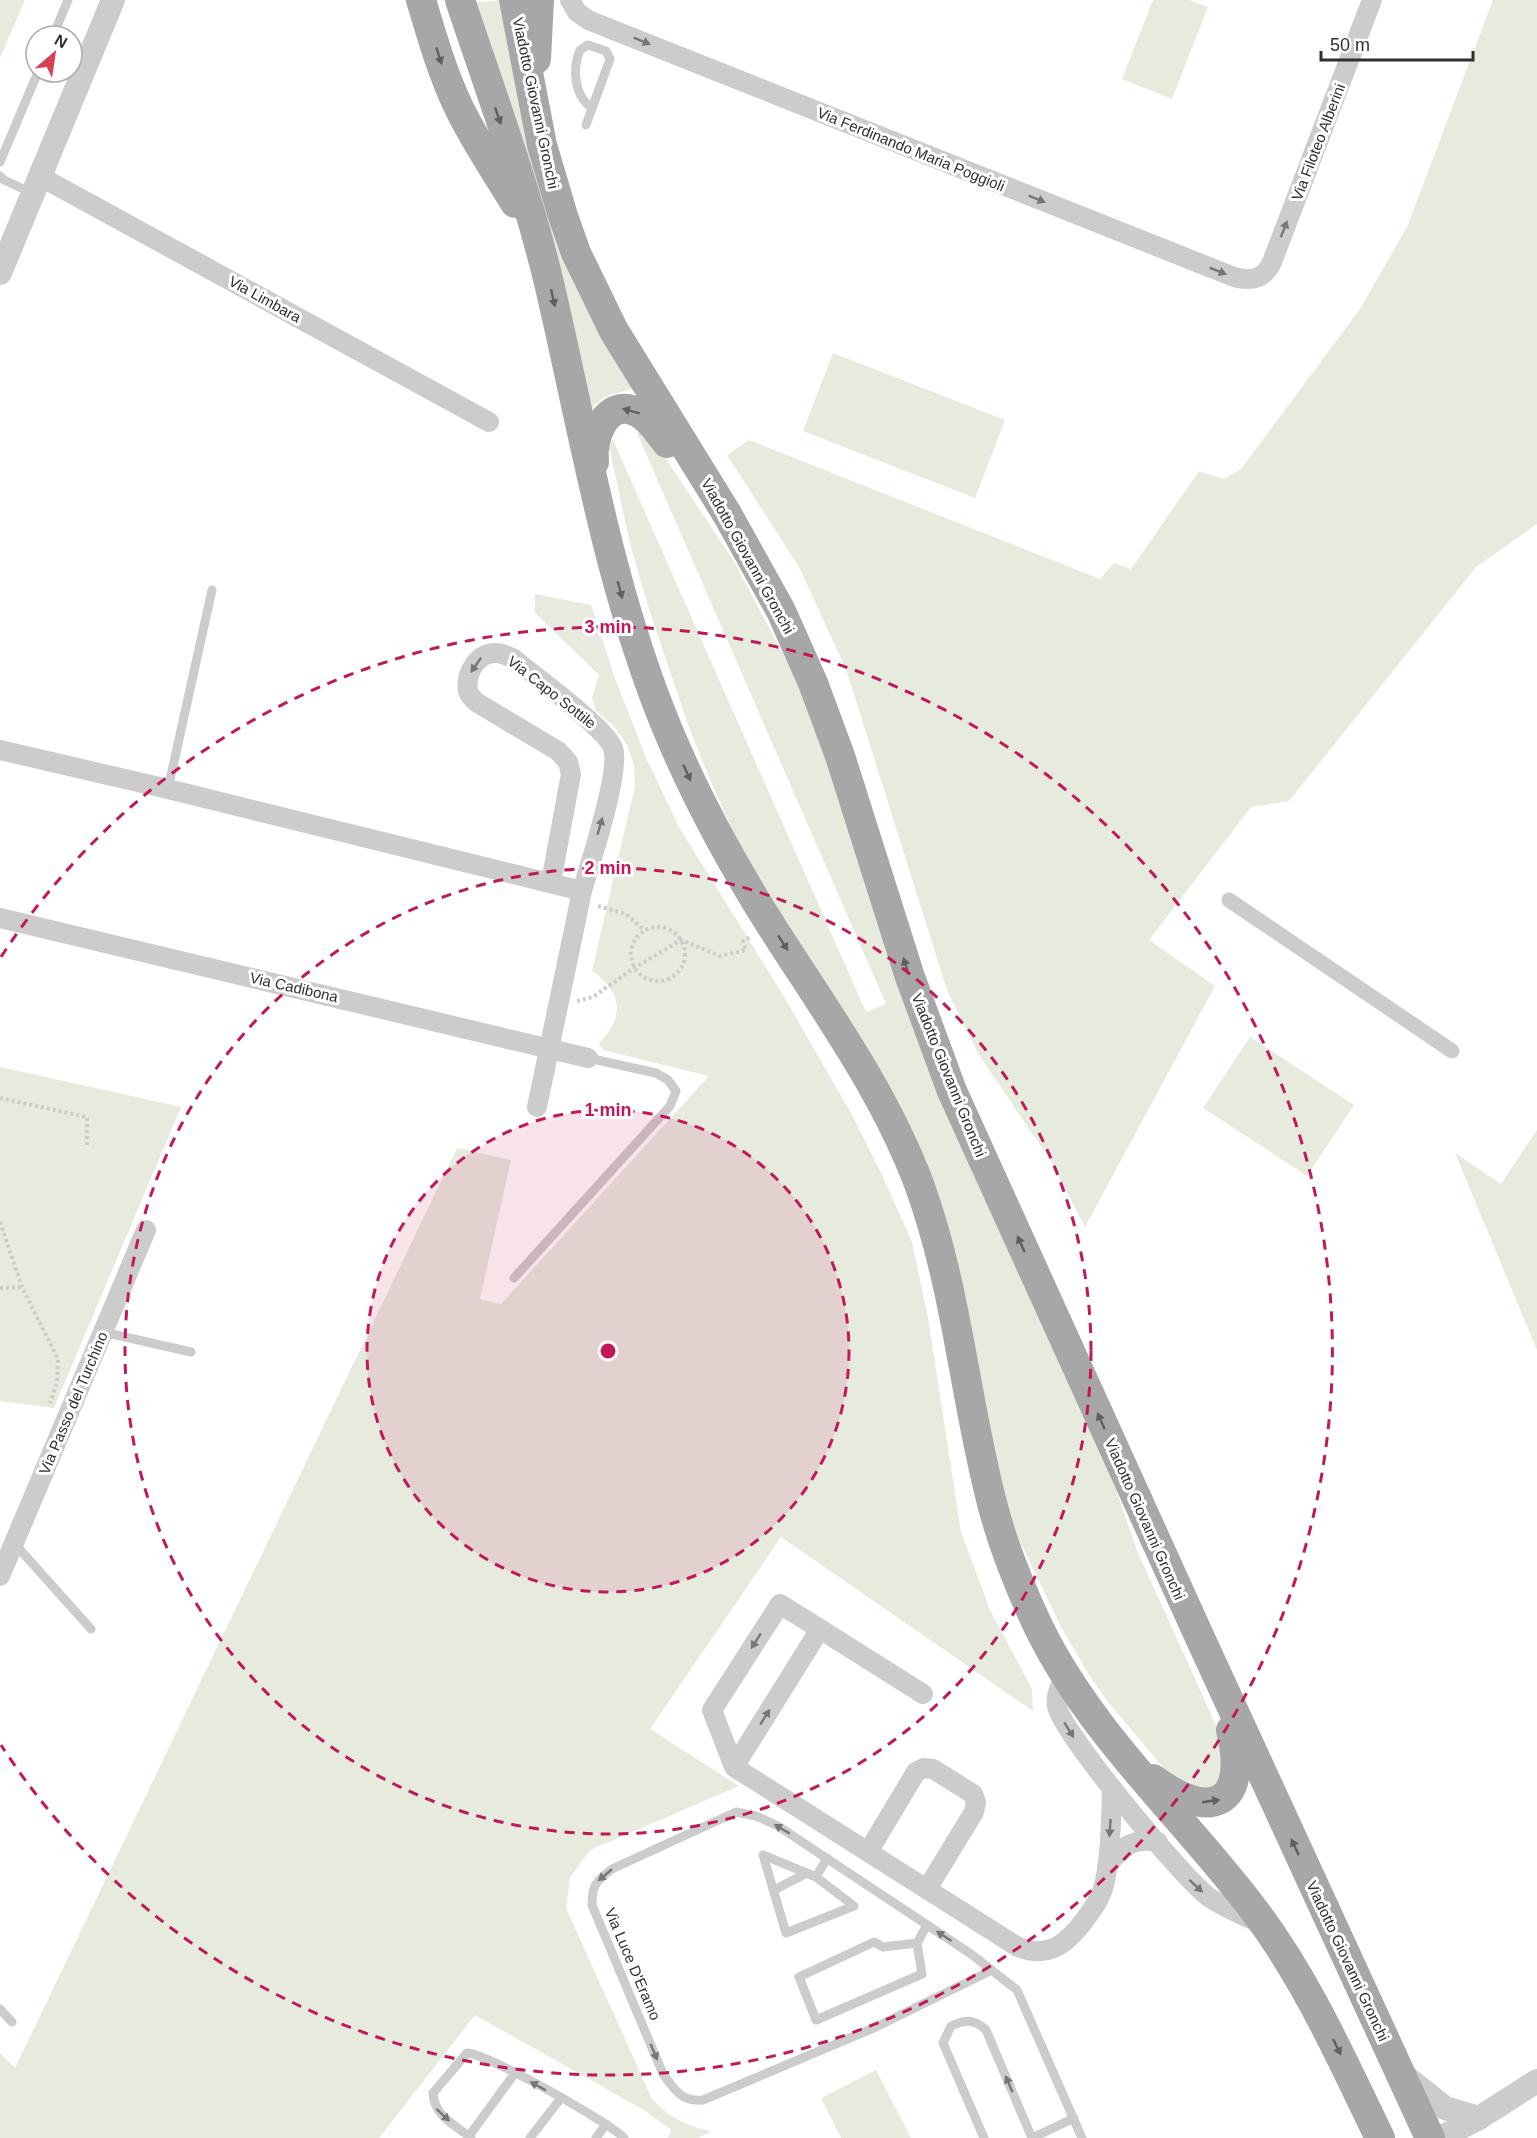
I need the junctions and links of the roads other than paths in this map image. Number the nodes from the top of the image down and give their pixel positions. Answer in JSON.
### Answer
{"nodes":[{"id":1,"x":68,"y":0,"type":"edge"},
{"id":2,"x":113,"y":0,"type":"edge"},
{"id":3,"x":421,"y":0,"type":"edge"},
{"id":4,"x":460,"y":0,"type":"edge"},
{"id":5,"x":514,"y":0,"type":"edge"},
{"id":6,"x":539,"y":0,"type":"edge"},
{"id":7,"x":1368,"y":1,"type":"edge"},
{"id":8,"x":571,"y":3,"type":"edge"},
{"id":9,"x":58,"y":24,"type":"edge"},
{"id":10,"x":606,"y":27,"type":"junction"},
{"id":11,"x":598,"y":49,"type":"junction"},
{"id":12,"x":33,"y":84,"type":"edge"},
{"id":13,"x":532,"y":98,"type":"junction"},
{"id":14,"x":592,"y":108,"type":"junction"},
{"id":15,"x":586,"y":125,"type":"dead end"},
{"id":16,"x":0,"y":162,"type":"edge"},
{"id":17,"x":0,"y":176,"type":"edge"},
{"id":18,"x":38,"y":186,"type":"junction"},
{"id":19,"x":538,"y":241,"type":"junction"},
{"id":20,"x":0,"y":273,"type":"edge"},
{"id":21,"x":1256,"y":279,"type":"joint"},
{"id":22,"x":489,"y":422,"type":"dead end"},
{"id":23,"x":727,"y":514,"type":"junction"},
{"id":24,"x":607,"y":545,"type":"junction"},
{"id":25,"x":212,"y":590,"type":"dead end"},
{"id":26,"x":0,"y":750,"type":"edge"},
{"id":27,"x":168,"y":789,"type":"junction"},
{"id":28,"x":551,"y":882,"type":"junction"},
{"id":29,"x":581,"y":896,"type":"junction"},
{"id":30,"x":1229,"y":900,"type":"dead end"},
{"id":31,"x":0,"y":918,"type":"edge"},
{"id":32,"x":549,"y":1049,"type":"junction"},
{"id":33,"x":1452,"y":1051,"type":"dead end"},
{"id":34,"x":588,"y":1058,"type":"joint"},
{"id":35,"x":537,"y":1107,"type":"dead end"},
{"id":36,"x":146,"y":1230,"type":"dead end"},
{"id":37,"x":514,"y":1278,"type":"dead end"},
{"id":38,"x":103,"y":1332,"type":"junction"},
{"id":39,"x":191,"y":1352,"type":"dead end"},
{"id":40,"x":14,"y":1543,"type":"junction"},
{"id":41,"x":0,"y":1576,"type":"edge"},
{"id":42,"x":91,"y":1629,"type":"dead end"},
{"id":43,"x":820,"y":1629,"type":"junction"},
{"id":44,"x":1201,"y":1640,"type":"junction"},
{"id":45,"x":1066,"y":1676,"type":"junction"},
{"id":46,"x":923,"y":1694,"type":"dead end"},
{"id":47,"x":1111,"y":1741,"type":"junction"},
{"id":48,"x":734,"y":1767,"type":"junction"},
{"id":49,"x":1112,"y":1788,"type":"junction"},
{"id":50,"x":1158,"y":1842,"type":"junction"},
{"id":51,"x":868,"y":1852,"type":"junction"},
{"id":52,"x":827,"y":1858,"type":"junction"},
{"id":53,"x":1106,"y":1869,"type":"junction"},
{"id":54,"x":807,"y":1873,"type":"junction"},
{"id":55,"x":816,"y":1877,"type":"junction"},
{"id":56,"x":927,"y":1889,"type":"junction"},
{"id":57,"x":774,"y":1890,"type":"junction"},
{"id":58,"x":927,"y":1925,"type":"junction"},
{"id":59,"x":1265,"y":1926,"type":"junction"},
{"id":60,"x":917,"y":1943,"type":"junction"},
{"id":61,"x":992,"y":1970,"type":"junction"},
{"id":62,"x":0,"y":2009,"type":"edge"},
{"id":63,"x":12,"y":2022,"type":"dead end"},
{"id":64,"x":1399,"y":2072,"type":"junction"},
{"id":65,"x":515,"y":2073,"type":"junction"},
{"id":66,"x":1537,"y":2081,"type":"edge"},
{"id":67,"x":561,"y":2098,"type":"junction"},
{"id":68,"x":1074,"y":2118,"type":"junction"},
{"id":69,"x":1479,"y":2118,"type":"junction"},
{"id":70,"x":606,"y":2124,"type":"junction"},
{"id":71,"x":470,"y":2137,"type":"edge"},
{"id":72,"x":530,"y":2138,"type":"edge"},
{"id":73,"x":596,"y":2138,"type":"edge"},
{"id":74,"x":624,"y":2138,"type":"edge"},
{"id":75,"x":984,"y":2138,"type":"edge"},
{"id":76,"x":1032,"y":2138,"type":"edge"},
{"id":77,"x":1082,"y":2138,"type":"edge"},
{"id":78,"x":1380,"y":2138,"type":"edge"},
{"id":79,"x":1430,"y":2138,"type":"edge"},
{"id":80,"x":1440,"y":2138,"type":"edge"}],
"edges":[{"from":1,"to":9,"type":"lane"},
{"from":2,"to":18,"type":"street"},
{"from":3,"to":19,"type":"main road","one_way":true},
{"from":4,"to":19,"type":"main road","name":"Viadotto Giovanni Gronchi","one_way":true},
{"from":5,"to":13,"type":"main road","name":"Viadotto Giovanni Gronchi"},
{"from":6,"to":13,"type":"main road"},
{"from":21,"to":7,"type":"street","name":"Via Filoteo Alberini","one_way":true},
{"from":8,"to":10,"type":"street","name":"Via Ferdinando Maria Poggioli"},
{"from":10,"to":11,"type":"lane"},
{"from":10,"to":21,"type":"street","name":"Via Ferdinando Maria Poggioli","one_way":true},
{"from":11,"to":14,"type":"lane"},
{"from":11,"to":14,"type":"lane"},
{"from":12,"to":16,"type":"lane"},
{"from":13,"to":23,"type":"main road","name":"Viadotto Giovanni Gronchi"},
{"from":14,"to":15,"type":"lane"},
{"from":17,"to":18,"type":"lane"},
{"from":18,"to":20,"type":"street"},
{"from":18,"to":22,"type":"street","name":"Via Limbara"},
{"from":19,"to":24,"type":"main road","name":"Viadotto Giovanni Gronchi","one_way":true},
{"from":23,"to":24,"type":"main road","one_way":true},
{"from":44,"to":23,"type":"main road","name":"Viadotto Giovanni Gronchi","one_way":true},
{"from":24,"to":45,"type":"main road","name":"Viadotto Giovanni Gronchi","one_way":true},
{"from":25,"to":27,"type":"lane"},
{"from":26,"to":27,"type":"street"},
{"from":27,"to":28,"type":"street"},
{"from":28,"to":29,"type":"street"},
{"from":29,"to":28,"type":"street","name":"Via Capo Sottile","one_way":true},
{"from":29,"to":32,"type":"street"},
{"from":30,"to":33,"type":"street"},
{"from":31,"to":32,"type":"street","name":"Via Cadibona"},
{"from":32,"to":34,"type":"street","name":"Via Cadibona"},
{"from":32,"to":35,"type":"street"},
{"from":34,"to":37,"type":"lane"},
{"from":36,"to":38,"type":"street","name":"Via Passo del Turchino"},
{"from":38,"to":39,"type":"lane"},
{"from":38,"to":40,"type":"street","name":"Via Passo del Turchino"},
{"from":40,"to":41,"type":"street","name":"Via Passo del Turchino"},
{"from":40,"to":42,"type":"lane"},
{"from":43,"to":46,"type":"street"},
{"from":48,"to":43,"type":"street","one_way":true},
{"from":43,"to":48,"type":"street","one_way":true},
{"from":47,"to":44,"type":"main road","one_way":true},
{"from":64,"to":44,"type":"main road","name":"Viadotto Giovanni Gronchi","one_way":true},
{"from":45,"to":47,"type":"main road","name":"Viadotto Giovanni Gronchi"},
{"from":45,"to":49,"type":"street","one_way":true},
{"from":47,"to":59,"type":"main road","name":"Viadotto Giovanni Gronchi"},
{"from":48,"to":51,"type":"street"},
{"from":49,"to":50,"type":"street"},
{"from":49,"to":53,"type":"street","one_way":true},
{"from":50,"to":53,"type":"street"},
{"from":50,"to":59,"type":"street","one_way":true},
{"from":51,"to":56,"type":"street"},
{"from":51,"to":56,"type":"street"},
{"from":52,"to":55,"type":"lane"},
{"from":52,"to":58,"type":"lane","name":"Via Luce D'Eramo"},
{"from":52,"to":61,"type":"lane","name":"Via Luce D'Eramo","one_way":true},
{"from":53,"to":56,"type":"street"},
{"from":54,"to":55,"type":"lane"},
{"from":54,"to":57,"type":"lane"},
{"from":54,"to":57,"type":"lane"},
{"from":55,"to":57,"type":"lane"},
{"from":58,"to":60,"type":"lane"},
{"from":61,"to":58,"type":"lane","name":"Via Luce D'Eramo","one_way":true},
{"from":59,"to":78,"type":"main road","name":"Viadotto Giovanni Gronchi","one_way":true},
{"from":60,"to":60,"type":"lane"},
{"from":61,"to":68,"type":"lane","name":"Via Luce D'Eramo"},
{"from":62,"to":63,"type":"lane"},
{"from":64,"to":69,"type":"street"},
{"from":64,"to":79,"type":"main road","name":"Viadotto Giovanni Gronchi"},
{"from":67,"to":65,"type":"lane","one_way":true},
{"from":65,"to":71,"type":"lane"},
{"from":65,"to":71,"type":"lane","one_way":true},
{"from":66,"to":69,"type":"street"},
{"from":67,"to":70,"type":"lane"},
{"from":67,"to":72,"type":"lane"},
{"from":68,"to":76,"type":"lane"},
{"from":68,"to":77,"type":"lane","name":"Via Luce D'Eramo"},
{"from":69,"to":80,"type":"street"},
{"from":70,"to":73,"type":"lane"},
{"from":70,"to":74,"type":"lane"},
{"from":76,"to":75,"type":"lane","one_way":true}]}
